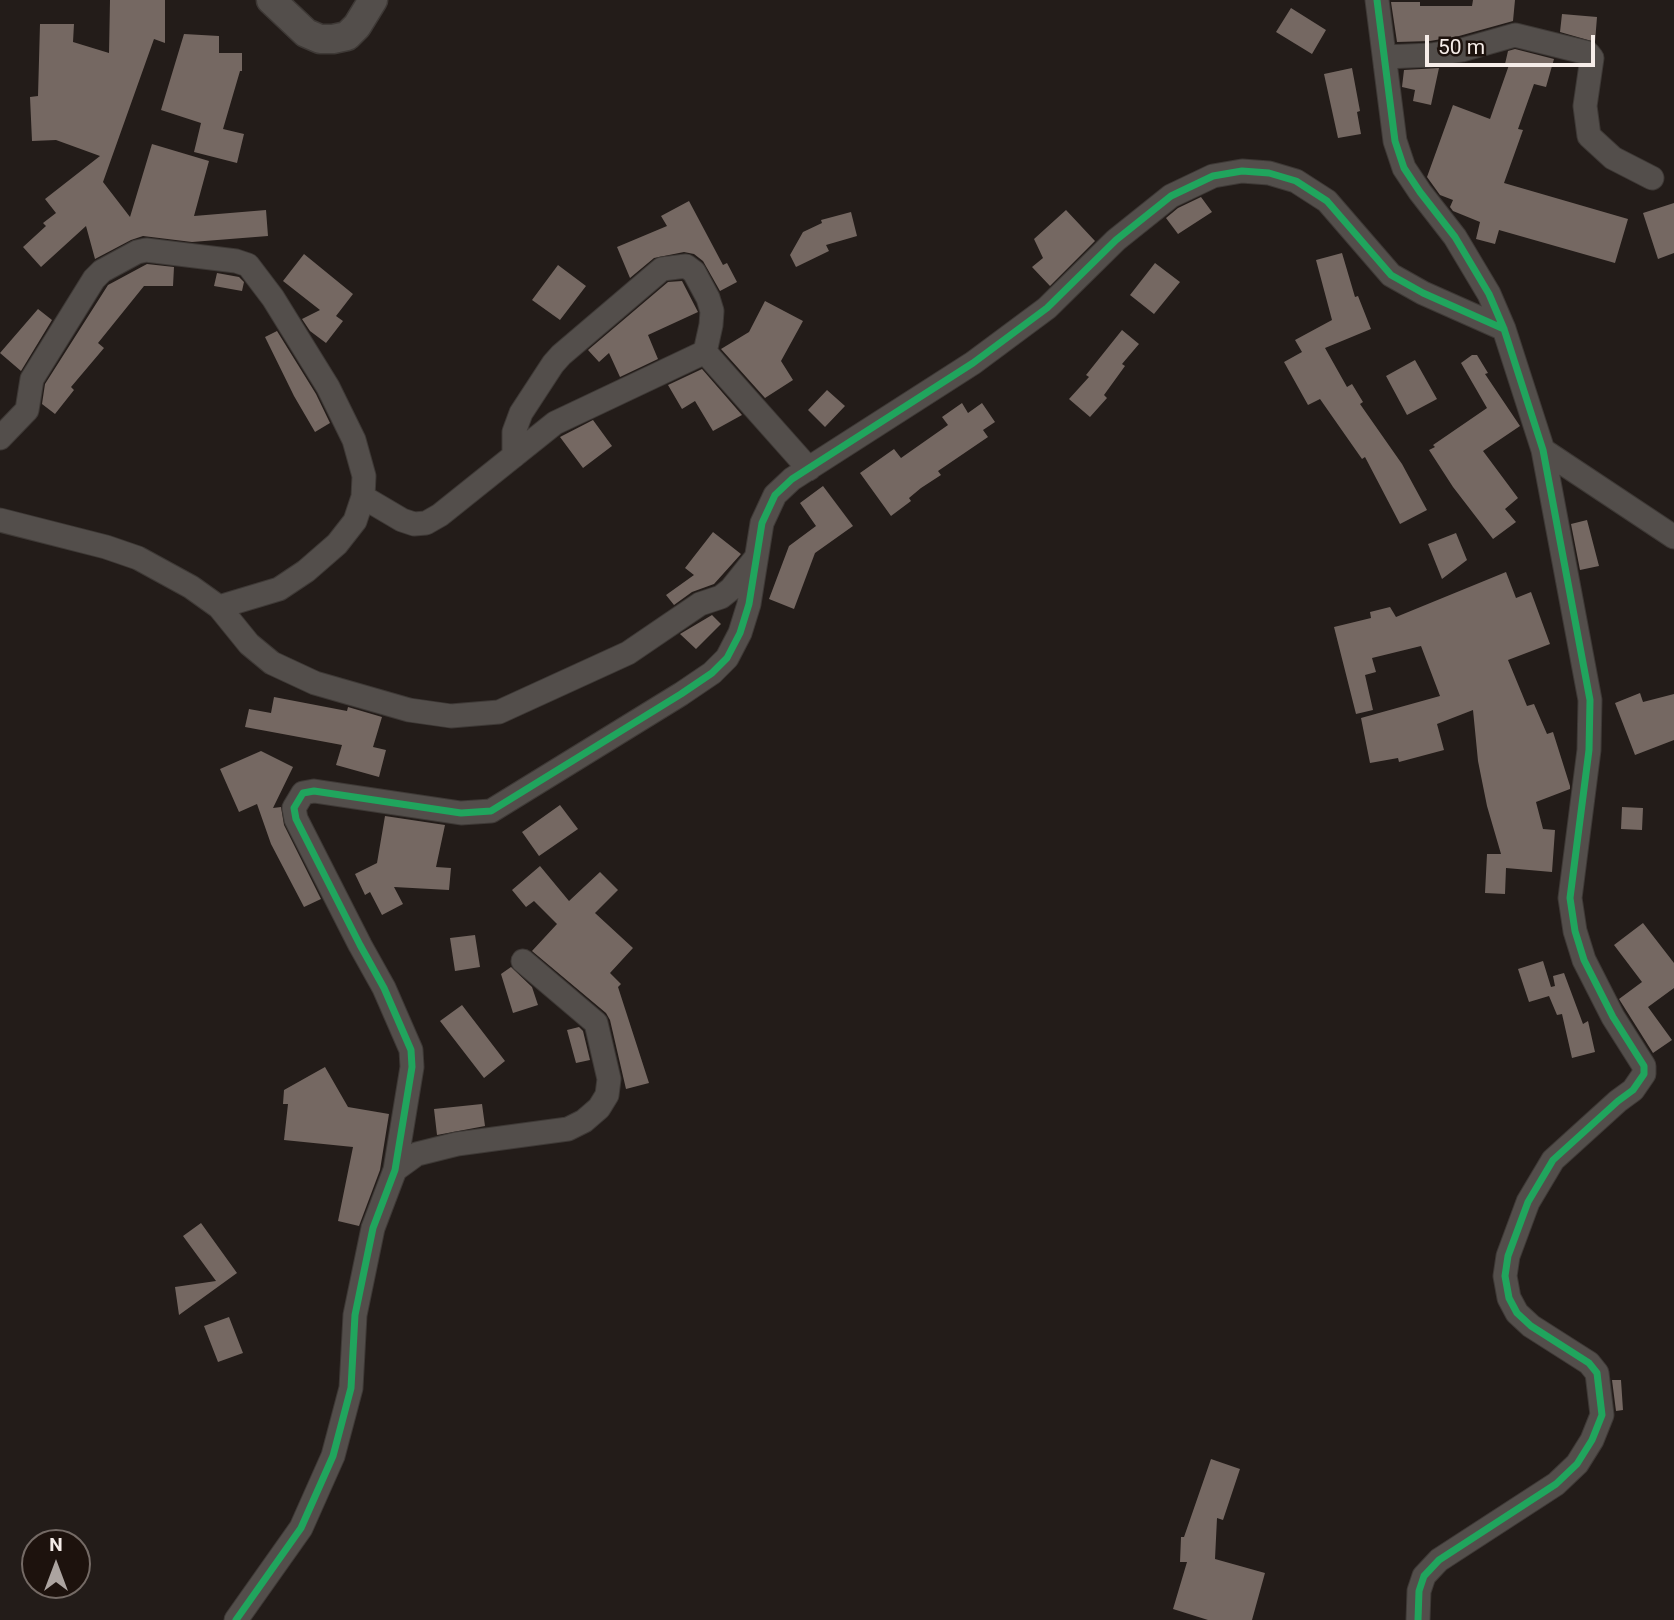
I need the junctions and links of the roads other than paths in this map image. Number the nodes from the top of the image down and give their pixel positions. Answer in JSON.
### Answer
{"nodes":[{"id":1,"x":271,"y":0,"type":"edge"},
{"id":2,"x":373,"y":0,"type":"edge"},
{"id":3,"x":1377,"y":0,"type":"edge"},
{"id":4,"x":1385,"y":57,"type":"junction"},
{"id":5,"x":1652,"y":178,"type":"dead end"},
{"id":6,"x":1504,"y":329,"type":"junction"},
{"id":7,"x":705,"y":352,"type":"junction"},
{"id":8,"x":0,"y":438,"type":"edge"},
{"id":9,"x":1543,"y":450,"type":"junction"},
{"id":10,"x":514,"y":456,"type":"junction"},
{"id":11,"x":809,"y":469,"type":"junction"},
{"id":12,"x":363,"y":497,"type":"junction"},
{"id":13,"x":0,"y":520,"type":"edge"},
{"id":14,"x":1674,"y":537,"type":"edge"},
{"id":15,"x":755,"y":559,"type":"junction"},
{"id":16,"x":219,"y":607,"type":"junction"},
{"id":17,"x":523,"y":961,"type":"dead end"},
{"id":18,"x":396,"y":1170,"type":"junction"},
{"id":19,"x":236,"y":1620,"type":"edge"},
{"id":20,"x":1418,"y":1620,"type":"edge"}],
"edges":[{"from":1,"to":2,"type":"street"},
{"from":3,"to":4,"type":"street"},
{"from":4,"to":5,"type":"street"},
{"from":4,"to":6,"type":"street"},
{"from":6,"to":9,"type":"street"},
{"from":6,"to":11,"type":"street"},
{"from":7,"to":10,"type":"street"},
{"from":7,"to":10,"type":"street"},
{"from":7,"to":11,"type":"street"},
{"from":8,"to":12,"type":"street"},
{"from":9,"to":14,"type":"street"},
{"from":9,"to":20,"type":"street"},
{"from":10,"to":12,"type":"street"},
{"from":11,"to":15,"type":"street"},
{"from":12,"to":16,"type":"street"},
{"from":13,"to":16,"type":"street"},
{"from":15,"to":16,"type":"street"},
{"from":15,"to":18,"type":"street"},
{"from":17,"to":18,"type":"street"},
{"from":18,"to":19,"type":"street"}]}
